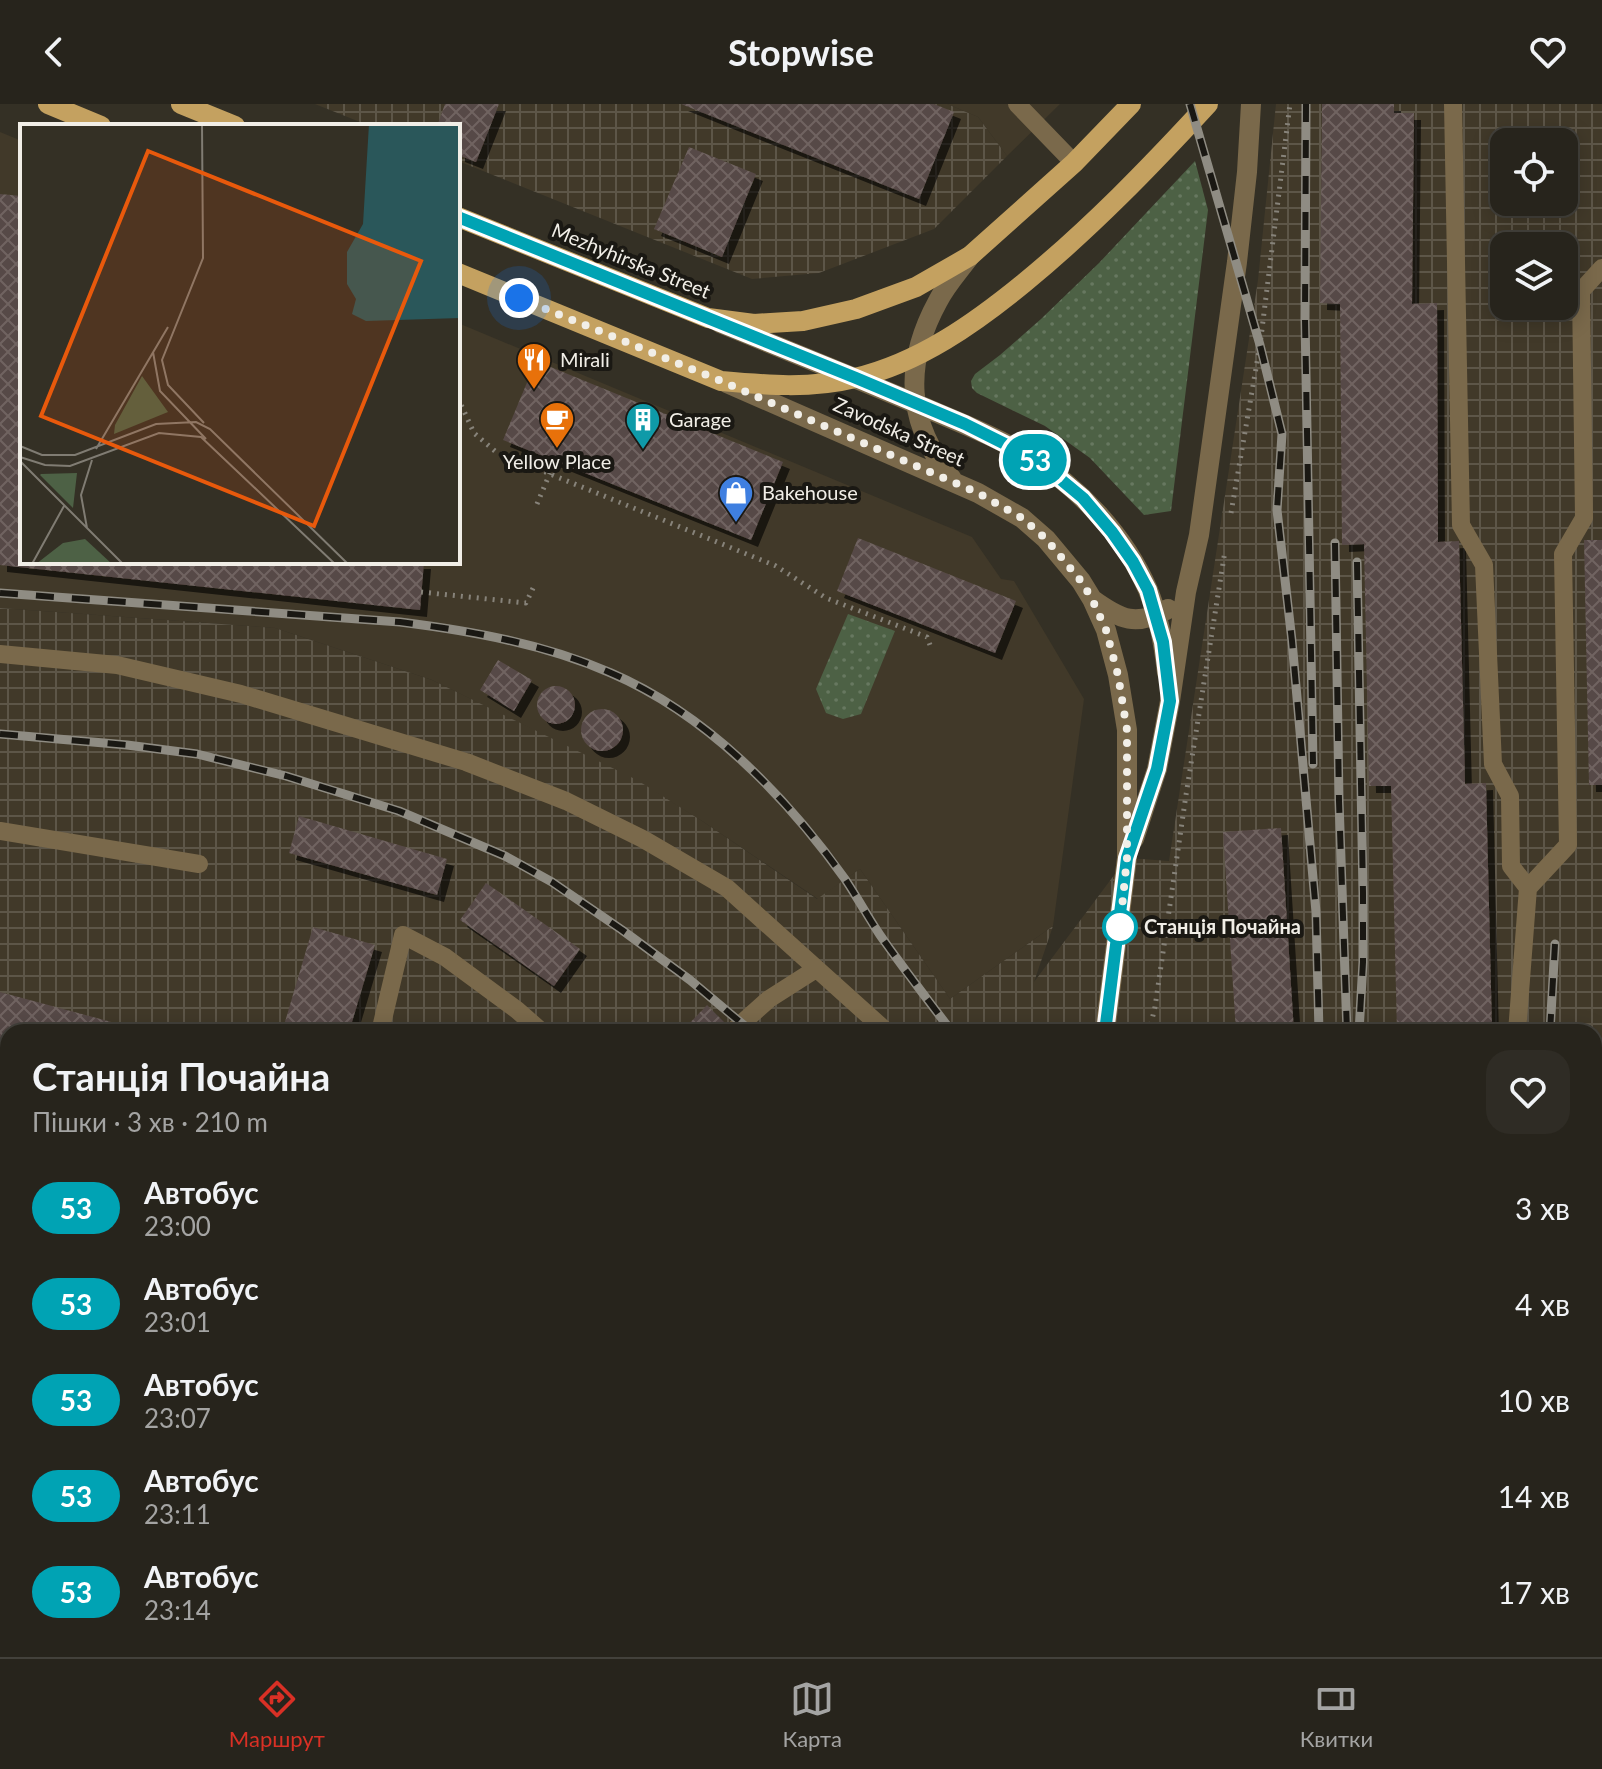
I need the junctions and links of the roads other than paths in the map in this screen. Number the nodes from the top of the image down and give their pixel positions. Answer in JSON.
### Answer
{"nodes":[{"id":1,"x":48,"y":104,"type":"edge"},
{"id":2,"x":181,"y":104,"type":"edge"},
{"id":3,"x":1017,"y":104,"type":"edge"},
{"id":4,"x":1131,"y":104,"type":"edge"},
{"id":5,"x":1208,"y":104,"type":"edge"},
{"id":6,"x":1251,"y":104,"type":"edge"},
{"id":7,"x":1453,"y":104,"type":"edge"},
{"id":8,"x":96,"y":124,"type":"edge"},
{"id":9,"x":230,"y":124,"type":"edge"},
{"id":10,"x":1074,"y":163,"type":"junction"},
{"id":11,"x":460,"y":218,"type":"edge"},
{"id":12,"x":970,"y":256,"type":"junction"},
{"id":13,"x":1602,"y":268,"type":"edge"},
{"id":14,"x":460,"y":274,"type":"edge"},
{"id":15,"x":708,"y":318,"type":"junction"},
{"id":16,"x":916,"y":356,"type":"junction"},
{"id":17,"x":856,"y":378,"type":"junction"},
{"id":18,"x":721,"y":381,"type":"junction"},
{"id":19,"x":917,"y":404,"type":"junction"},
{"id":20,"x":955,"y":483,"type":"junction"},
{"id":21,"x":1186,"y":592,"type":"junction"},
{"id":22,"x":1092,"y":599,"type":"junction"},
{"id":23,"x":1156,"y":615,"type":"junction"},
{"id":24,"x":0,"y":654,"type":"edge"},
{"id":25,"x":1170,"y":701,"type":"junction"},
{"id":26,"x":0,"y":831,"type":"edge"},
{"id":27,"x":1127,"y":858,"type":"junction"},
{"id":28,"x":199,"y":864,"type":"dead end"},
{"id":29,"x":1528,"y":888,"type":"junction"},
{"id":30,"x":816,"y":969,"type":"junction"},
{"id":31,"x":382,"y":1024,"type":"edge"},
{"id":32,"x":533,"y":1024,"type":"edge"},
{"id":33,"x":741,"y":1024,"type":"edge"},
{"id":34,"x":878,"y":1024,"type":"edge"},
{"id":35,"x":1106,"y":1024,"type":"edge"},
{"id":36,"x":1518,"y":1024,"type":"edge"}],
"edges":[{"from":1,"to":8,"type":"main road"},
{"from":2,"to":9,"type":"main road"},
{"from":3,"to":10,"type":"lane"},
{"from":4,"to":10,"type":"main road"},
{"from":5,"to":16,"type":"main road"},
{"from":6,"to":21,"type":"street","name":"Zavodska Street"},
{"from":7,"to":29,"type":"lane"},
{"from":10,"to":12,"type":"main road"},
{"from":11,"to":15,"type":"main road","name":"Mezhyhirska Street"},
{"from":12,"to":15,"type":"main road","name":"Mezhyhirska Street"},
{"from":12,"to":16,"type":"street"},
{"from":13,"to":29,"type":"lane"},
{"from":14,"to":18,"type":"main road"},
{"from":15,"to":17,"type":"street","name":"Zavodska Street"},
{"from":16,"to":17,"type":"main road"},
{"from":16,"to":19,"type":"street"},
{"from":17,"to":18,"type":"main road"},
{"from":17,"to":19,"type":"street","name":"Zavodska Street"},
{"from":18,"to":20,"type":"street","name":"Zavodska Street"},
{"from":19,"to":20,"type":"street"},
{"from":19,"to":23,"type":"street","name":"Zavodska Street"},
{"from":20,"to":22,"type":"street","name":"Zavodska Street"},
{"from":21,"to":23,"type":"street"},
{"from":21,"to":25,"type":"street","name":"Zavodska Street"},
{"from":22,"to":23,"type":"street"},
{"from":22,"to":27,"type":"street","name":"Zavodska Street"},
{"from":23,"to":25,"type":"street","name":"Zavodska Street"},
{"from":24,"to":30,"type":"lane"},
{"from":25,"to":27,"type":"street","name":"Zavodska Street"},
{"from":26,"to":28,"type":"lane"},
{"from":27,"to":35,"type":"street","name":"Zavodska Street"},
{"from":29,"to":36,"type":"lane"},
{"from":30,"to":33,"type":"lane"},
{"from":30,"to":34,"type":"lane"},
{"from":31,"to":32,"type":"lane"}]}
